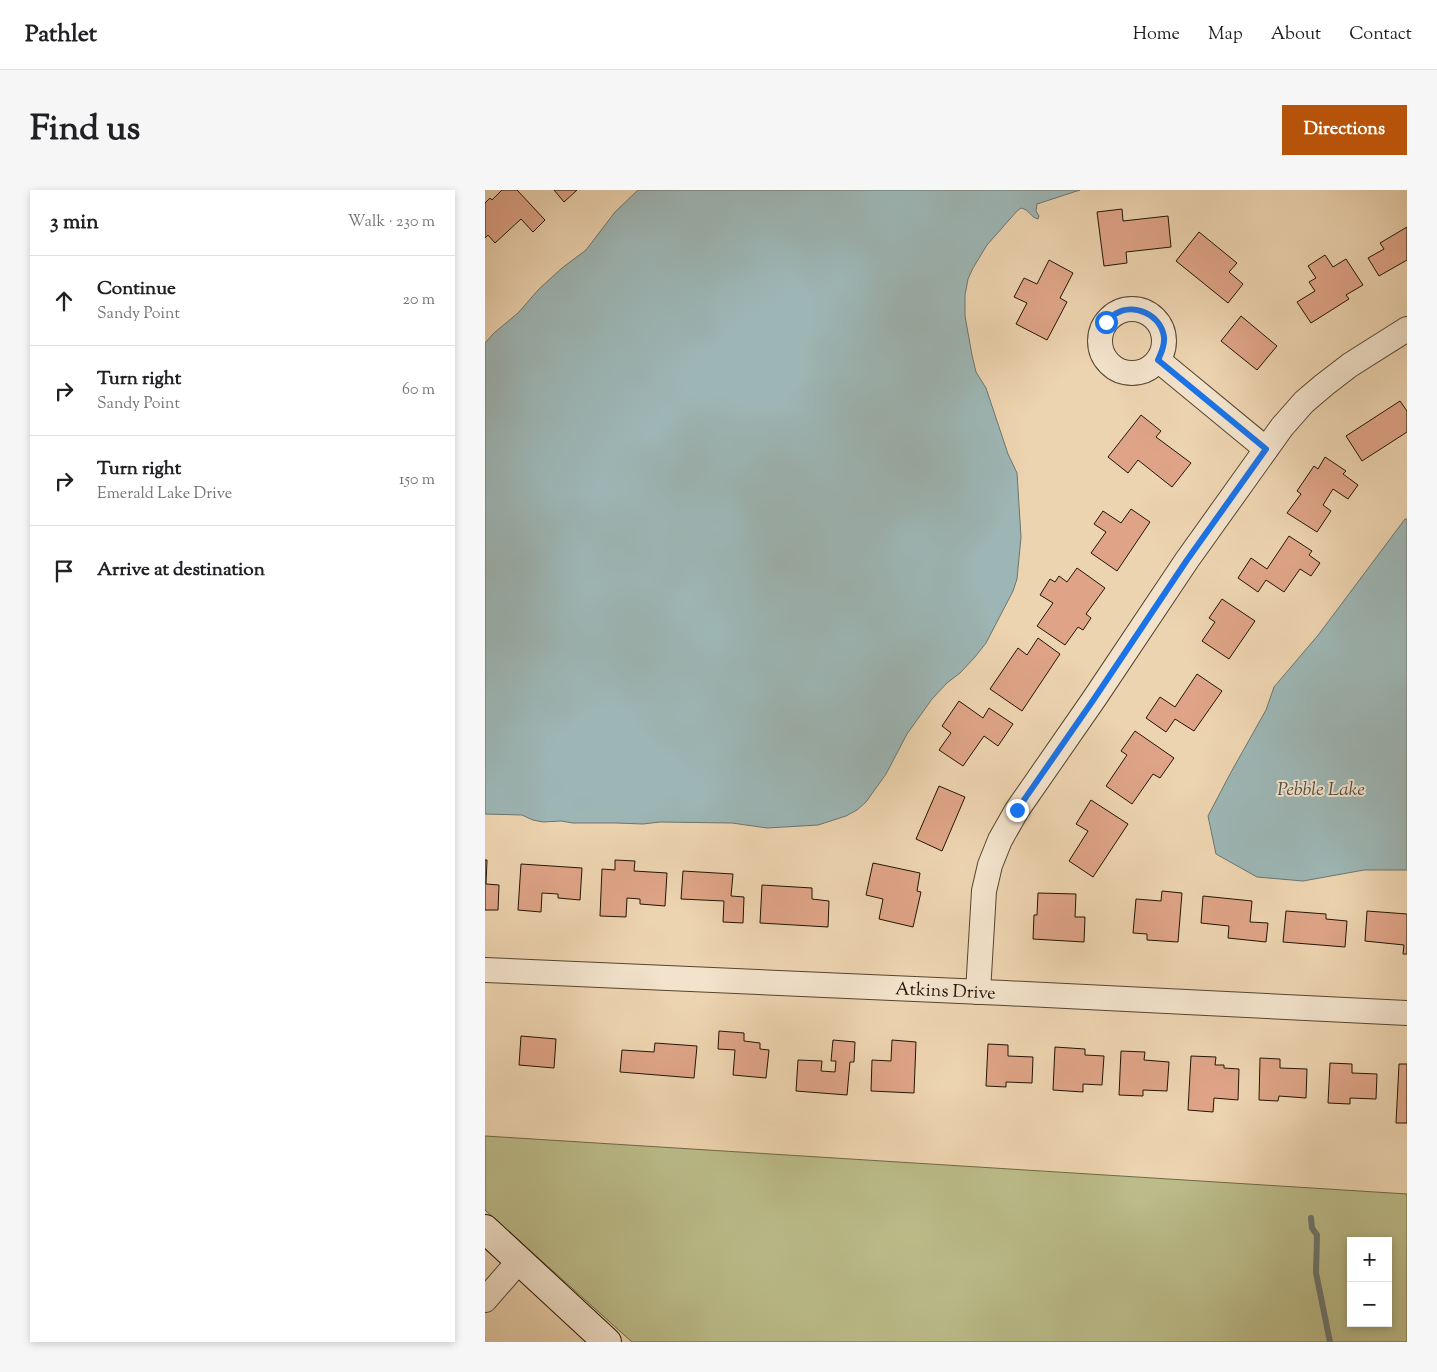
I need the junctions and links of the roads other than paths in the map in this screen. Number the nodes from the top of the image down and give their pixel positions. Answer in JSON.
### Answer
{"nodes":[{"id":1,"x":1407,"y":329,"type":"edge"},
{"id":2,"x":1158,"y":360,"type":"dead end"},
{"id":3,"x":1266,"y":449,"type":"junction"},
{"id":4,"x":485,"y":970,"type":"edge"},
{"id":5,"x":978,"y":992,"type":"junction"},
{"id":6,"x":1407,"y":1014,"type":"edge"},
{"id":7,"x":485,"y":1230,"type":"edge"},
{"id":8,"x":519,"y":1261,"type":"junction"},
{"id":9,"x":485,"y":1300,"type":"edge"},
{"id":10,"x":607,"y":1342,"type":"edge"}],
"edges":[{"from":1,"to":3,"type":"street"},
{"from":2,"to":3,"type":"street"},
{"from":3,"to":5,"type":"street"},
{"from":4,"to":5,"type":"street","name":"Atkins Drive"},
{"from":5,"to":6,"type":"street","name":"Atkins Drive"},
{"from":7,"to":8,"type":"main road"},
{"from":8,"to":9,"type":"street"},
{"from":8,"to":10,"type":"main road"}]}
